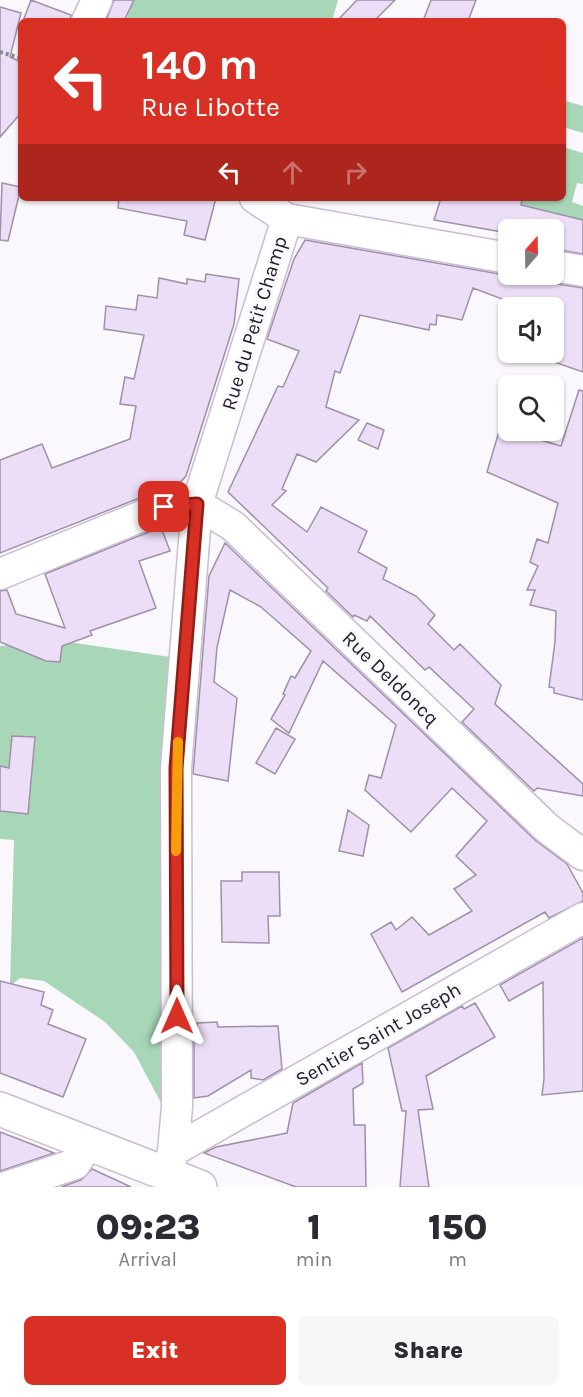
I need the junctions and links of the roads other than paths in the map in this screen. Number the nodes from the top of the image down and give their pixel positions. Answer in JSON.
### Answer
{"nodes":[{"id":1,"x":97,"y":0,"type":"edge"},
{"id":2,"x":88,"y":18,"type":"edge"},
{"id":3,"x":260,"y":201,"type":"edge"},
{"id":4,"x":287,"y":219,"type":"junction"},
{"id":5,"x":498,"y":255,"type":"edge"},
{"id":6,"x":564,"y":268,"type":"edge"},
{"id":7,"x":583,"y":271,"type":"edge"},
{"id":8,"x":197,"y":504,"type":"junction"},
{"id":9,"x":0,"y":574,"type":"edge"},
{"id":10,"x":583,"y":855,"type":"edge"},
{"id":11,"x":583,"y":918,"type":"edge"},
{"id":12,"x":0,"y":1109,"type":"edge"},
{"id":13,"x":88,"y":1144,"type":"junction"},
{"id":14,"x":170,"y":1163,"type":"junction"},
{"id":15,"x":6,"y":1187,"type":"edge"},
{"id":16,"x":200,"y":1187,"type":"edge"}],
"edges":[{"from":1,"to":2,"type":"street"},
{"from":3,"to":4,"type":"street"},
{"from":4,"to":5,"type":"street","name":"Rue du Petit Champ"},
{"from":4,"to":8,"type":"street","name":"Rue du Petit Champ"},
{"from":6,"to":7,"type":"street"},
{"from":8,"to":9,"type":"street"},
{"from":8,"to":10,"type":"street","name":"Rue Deldoncq"},
{"from":8,"to":14,"type":"street","name":"Rue du Petit Champ"},
{"from":11,"to":14,"type":"street","name":"Sentier Saint Joseph"},
{"from":12,"to":13,"type":"main road"},
{"from":13,"to":14,"type":"main road"},
{"from":13,"to":15,"type":"street"},
{"from":14,"to":16,"type":"main road"}]}
